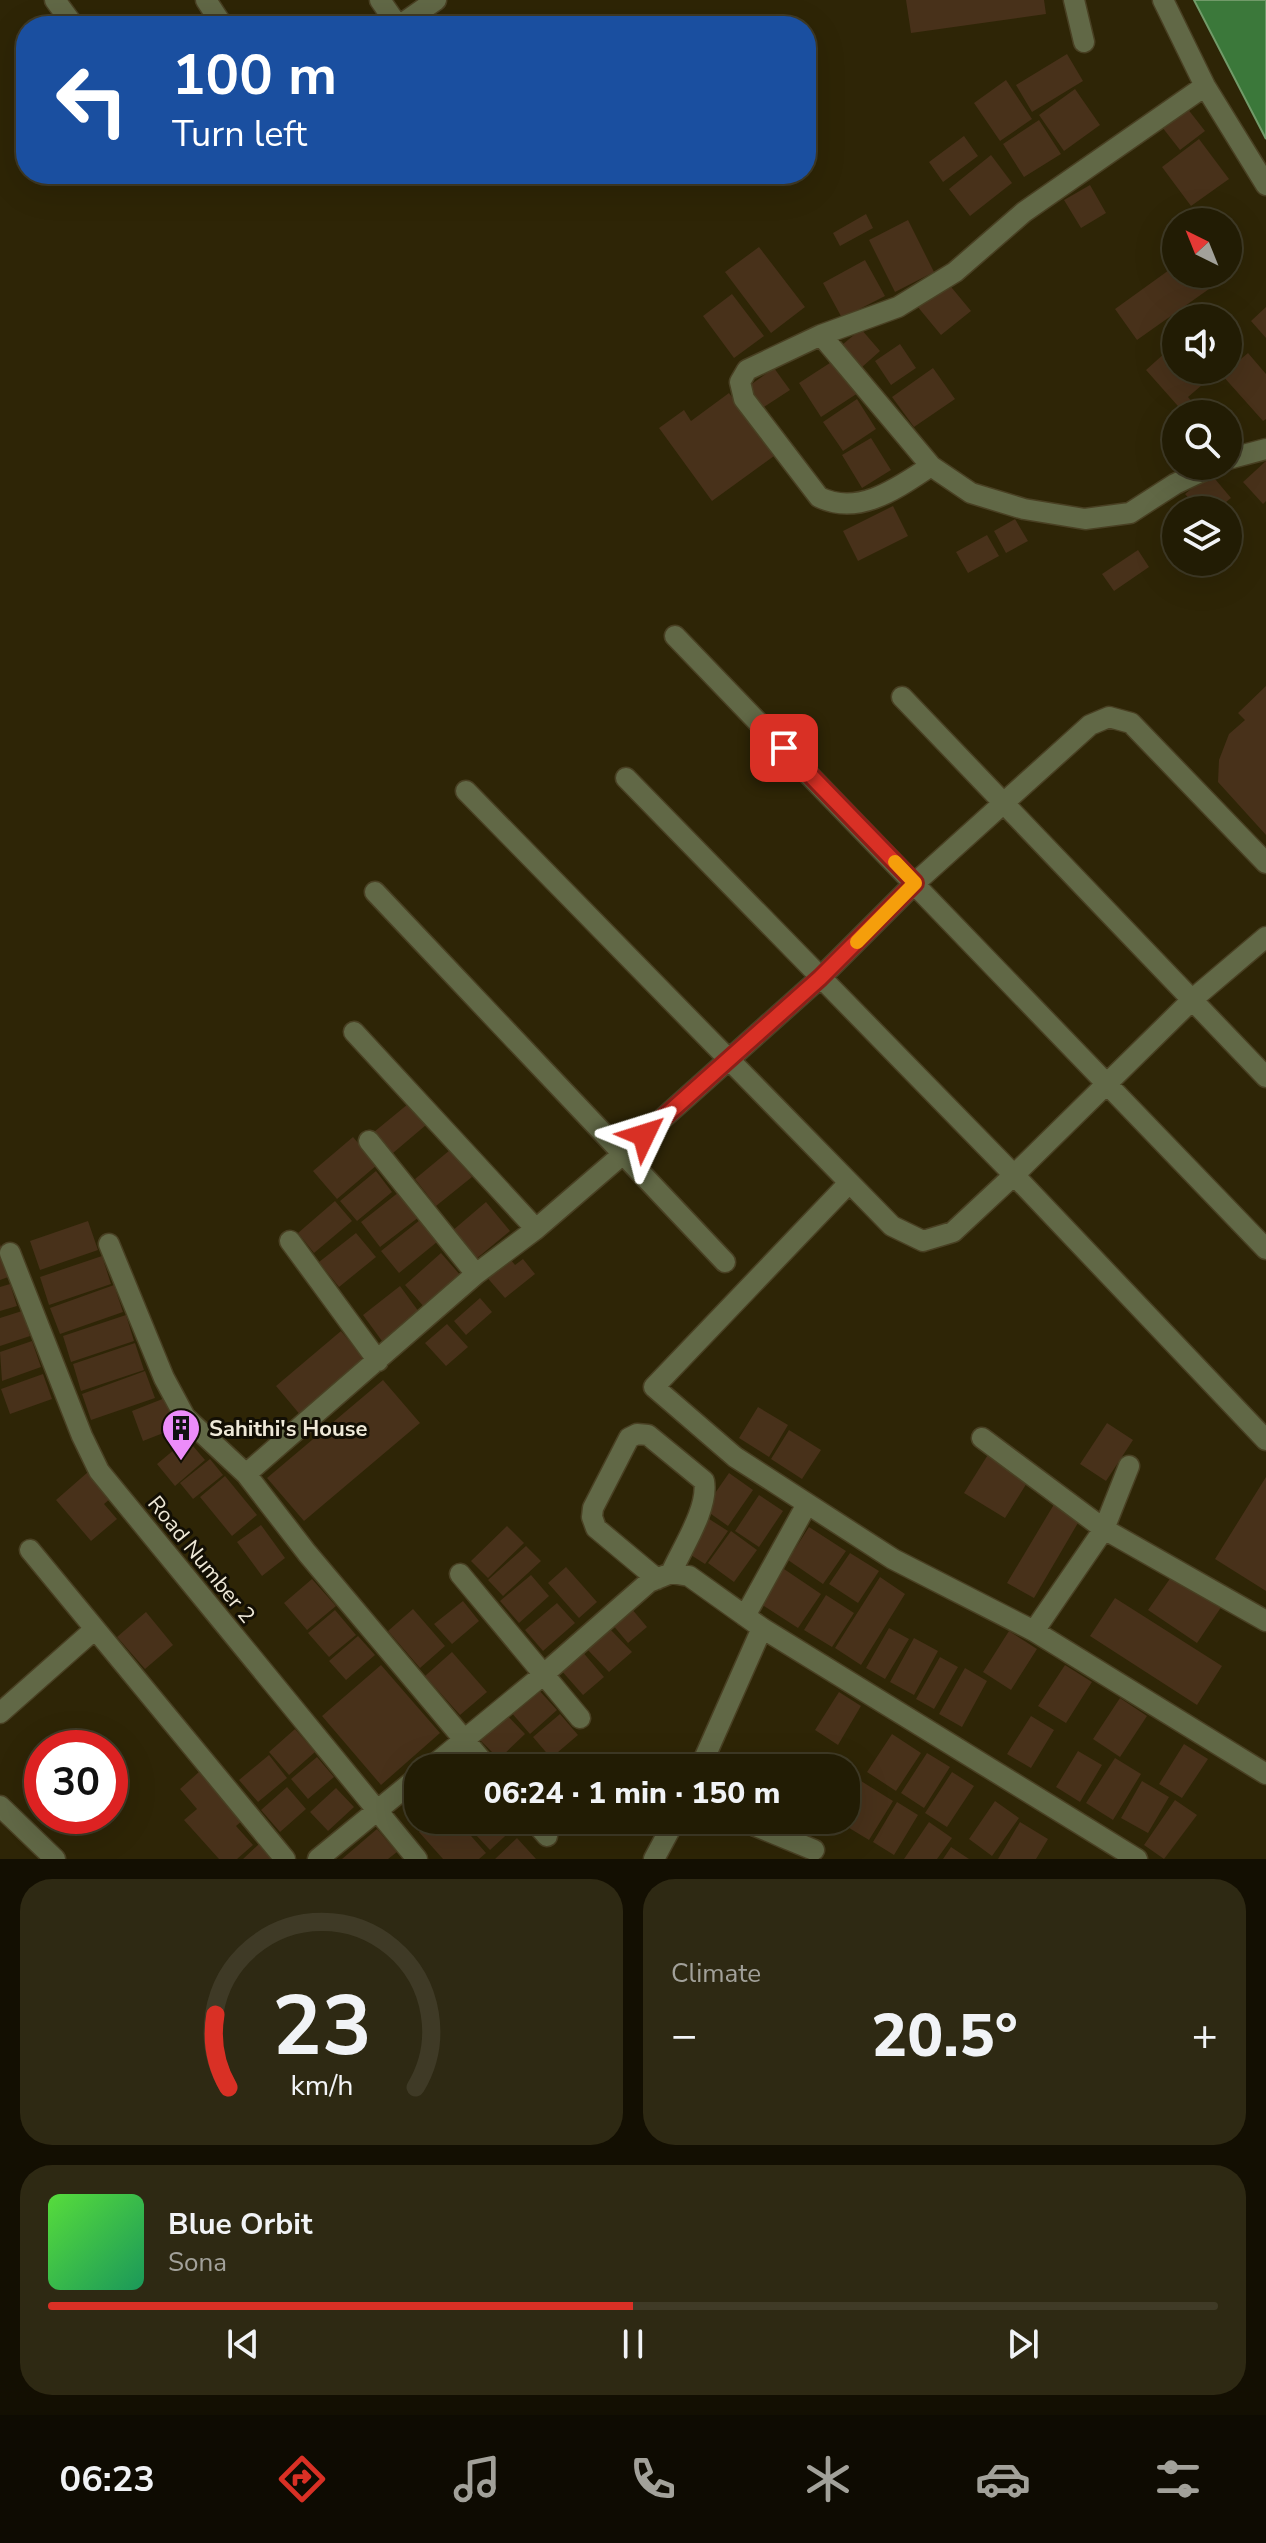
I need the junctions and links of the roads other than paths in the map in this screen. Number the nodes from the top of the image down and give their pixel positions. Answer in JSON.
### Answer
{"nodes":[{"id":1,"x":436,"y":0,"type":"edge"},
{"id":2,"x":1074,"y":0,"type":"edge"},
{"id":3,"x":1163,"y":0,"type":"edge"},
{"id":4,"x":413,"y":16,"type":"edge"},
{"id":5,"x":1084,"y":42,"type":"dead end"},
{"id":6,"x":1205,"y":86,"type":"junction"},
{"id":7,"x":1266,"y":185,"type":"edge"},
{"id":8,"x":821,"y":335,"type":"junction"},
{"id":9,"x":1266,"y":449,"type":"edge"},
{"id":10,"x":1242,"y":455,"type":"edge"},
{"id":11,"x":931,"y":466,"type":"junction"},
{"id":12,"x":1183,"y":480,"type":"edge"},
{"id":13,"x":675,"y":636,"type":"dead end"},
{"id":14,"x":902,"y":697,"type":"dead end"},
{"id":15,"x":626,"y":778,"type":"dead end"},
{"id":16,"x":466,"y":791,"type":"dead end"},
{"id":17,"x":1002,"y":802,"type":"junction"},
{"id":18,"x":1266,"y":863,"type":"edge"},
{"id":19,"x":915,"y":883,"type":"junction"},
{"id":20,"x":375,"y":892,"type":"dead end"},
{"id":21,"x":1266,"y":937,"type":"edge"},
{"id":22,"x":820,"y":978,"type":"junction"},
{"id":23,"x":1194,"y":998,"type":"junction"},
{"id":24,"x":354,"y":1032,"type":"dead end"},
{"id":25,"x":729,"y":1061,"type":"junction"},
{"id":26,"x":1264,"y":1071,"type":"edge"},
{"id":27,"x":1107,"y":1084,"type":"junction"},
{"id":28,"x":369,"y":1141,"type":"dead end"},
{"id":29,"x":623,"y":1154,"type":"junction"},
{"id":30,"x":1014,"y":1175,"type":"junction"},
{"id":31,"x":849,"y":1183,"type":"junction"},
{"id":32,"x":536,"y":1229,"type":"junction"},
{"id":33,"x":290,"y":1241,"type":"dead end"},
{"id":34,"x":109,"y":1244,"type":"dead end"},
{"id":35,"x":1266,"y":1249,"type":"edge"},
{"id":36,"x":10,"y":1253,"type":"dead end"},
{"id":37,"x":725,"y":1262,"type":"dead end"},
{"id":38,"x":476,"y":1274,"type":"junction"},
{"id":39,"x":378,"y":1361,"type":"junction"},
{"id":40,"x":982,"y":1438,"type":"dead end"},
{"id":41,"x":1266,"y":1440,"type":"edge"},
{"id":42,"x":1129,"y":1466,"type":"dead end"},
{"id":43,"x":246,"y":1474,"type":"junction"},
{"id":44,"x":807,"y":1504,"type":"junction"},
{"id":45,"x":1104,"y":1529,"type":"junction"},
{"id":46,"x":30,"y":1550,"type":"dead end"},
{"id":47,"x":460,"y":1574,"type":"dead end"},
{"id":48,"x":664,"y":1576,"type":"junction"},
{"id":49,"x":1266,"y":1621,"type":"edge"},
{"id":50,"x":754,"y":1622,"type":"junction"},
{"id":51,"x":95,"y":1629,"type":"junction"},
{"id":52,"x":1034,"y":1631,"type":"junction"},
{"id":53,"x":544,"y":1674,"type":"junction"},
{"id":54,"x":0,"y":1713,"type":"edge"},
{"id":55,"x":580,"y":1718,"type":"dead end"},
{"id":56,"x":464,"y":1740,"type":"junction"},
{"id":57,"x":447,"y":1754,"type":"edge"},
{"id":58,"x":476,"y":1754,"type":"edge"},
{"id":59,"x":705,"y":1754,"type":"edge"},
{"id":60,"x":1264,"y":1769,"type":"edge"},
{"id":61,"x":404,"y":1789,"type":"edge"},
{"id":62,"x":0,"y":1806,"type":"edge"},
{"id":63,"x":377,"y":1811,"type":"junction"},
{"id":64,"x":667,"y":1834,"type":"edge"},
{"id":65,"x":771,"y":1834,"type":"edge"},
{"id":66,"x":1114,"y":1853,"type":"edge"},
{"id":67,"x":818,"y":1856,"type":"edge"},
{"id":68,"x":55,"y":1859,"type":"edge"},
{"id":69,"x":285,"y":1859,"type":"edge"},
{"id":70,"x":318,"y":1859,"type":"edge"},
{"id":71,"x":417,"y":1859,"type":"edge"},
{"id":72,"x":654,"y":1859,"type":"edge"},
{"id":73,"x":1137,"y":1859,"type":"edge"}],
"edges":[{"from":1,"to":4,"type":"street"},
{"from":2,"to":5,"type":"street"},
{"from":3,"to":6,"type":"street"},
{"from":6,"to":7,"type":"street"},
{"from":6,"to":8,"type":"street"},
{"from":8,"to":11,"type":"street"},
{"from":8,"to":11,"type":"street"},
{"from":9,"to":10,"type":"street"},
{"from":11,"to":12,"type":"street"},
{"from":13,"to":19,"type":"street"},
{"from":14,"to":17,"type":"street"},
{"from":15,"to":22,"type":"street"},
{"from":16,"to":25,"type":"street"},
{"from":17,"to":18,"type":"street"},
{"from":17,"to":19,"type":"street"},
{"from":17,"to":23,"type":"street"},
{"from":19,"to":22,"type":"street"},
{"from":19,"to":27,"type":"street"},
{"from":20,"to":29,"type":"street"},
{"from":21,"to":23,"type":"street"},
{"from":22,"to":25,"type":"street"},
{"from":22,"to":30,"type":"street"},
{"from":23,"to":26,"type":"street"},
{"from":23,"to":27,"type":"street"},
{"from":24,"to":32,"type":"street"},
{"from":25,"to":29,"type":"street"},
{"from":25,"to":31,"type":"street"},
{"from":27,"to":30,"type":"street"},
{"from":27,"to":35,"type":"street"},
{"from":28,"to":38,"type":"street"},
{"from":29,"to":32,"type":"street"},
{"from":29,"to":37,"type":"street"},
{"from":30,"to":31,"type":"street"},
{"from":30,"to":41,"type":"street"},
{"from":31,"to":44,"type":"street"},
{"from":32,"to":38,"type":"street"},
{"from":33,"to":39,"type":"street"},
{"from":34,"to":43,"type":"street"},
{"from":36,"to":63,"type":"street","name":"Road Number 2"},
{"from":38,"to":39,"type":"street"},
{"from":39,"to":43,"type":"street"},
{"from":40,"to":45,"type":"street"},
{"from":42,"to":45,"type":"street"},
{"from":43,"to":56,"type":"street"},
{"from":44,"to":50,"type":"street"},
{"from":44,"to":52,"type":"street"},
{"from":45,"to":49,"type":"street"},
{"from":45,"to":52,"type":"street"},
{"from":46,"to":51,"type":"street"},
{"from":47,"to":53,"type":"street"},
{"from":48,"to":48,"type":"street"},
{"from":48,"to":50,"type":"street"},
{"from":48,"to":53,"type":"street"},
{"from":50,"to":59,"type":"street"},
{"from":50,"to":66,"type":"street"},
{"from":51,"to":54,"type":"street"},
{"from":51,"to":69,"type":"street"},
{"from":52,"to":60,"type":"street"},
{"from":53,"to":55,"type":"street"},
{"from":53,"to":56,"type":"street"},
{"from":56,"to":57,"type":"street"},
{"from":56,"to":58,"type":"street"},
{"from":61,"to":63,"type":"street"},
{"from":62,"to":68,"type":"street"},
{"from":63,"to":70,"type":"street"},
{"from":63,"to":71,"type":"street","name":"Road Number 2"},
{"from":64,"to":72,"type":"street"},
{"from":65,"to":67,"type":"street"},
{"from":66,"to":73,"type":"street"}]}
